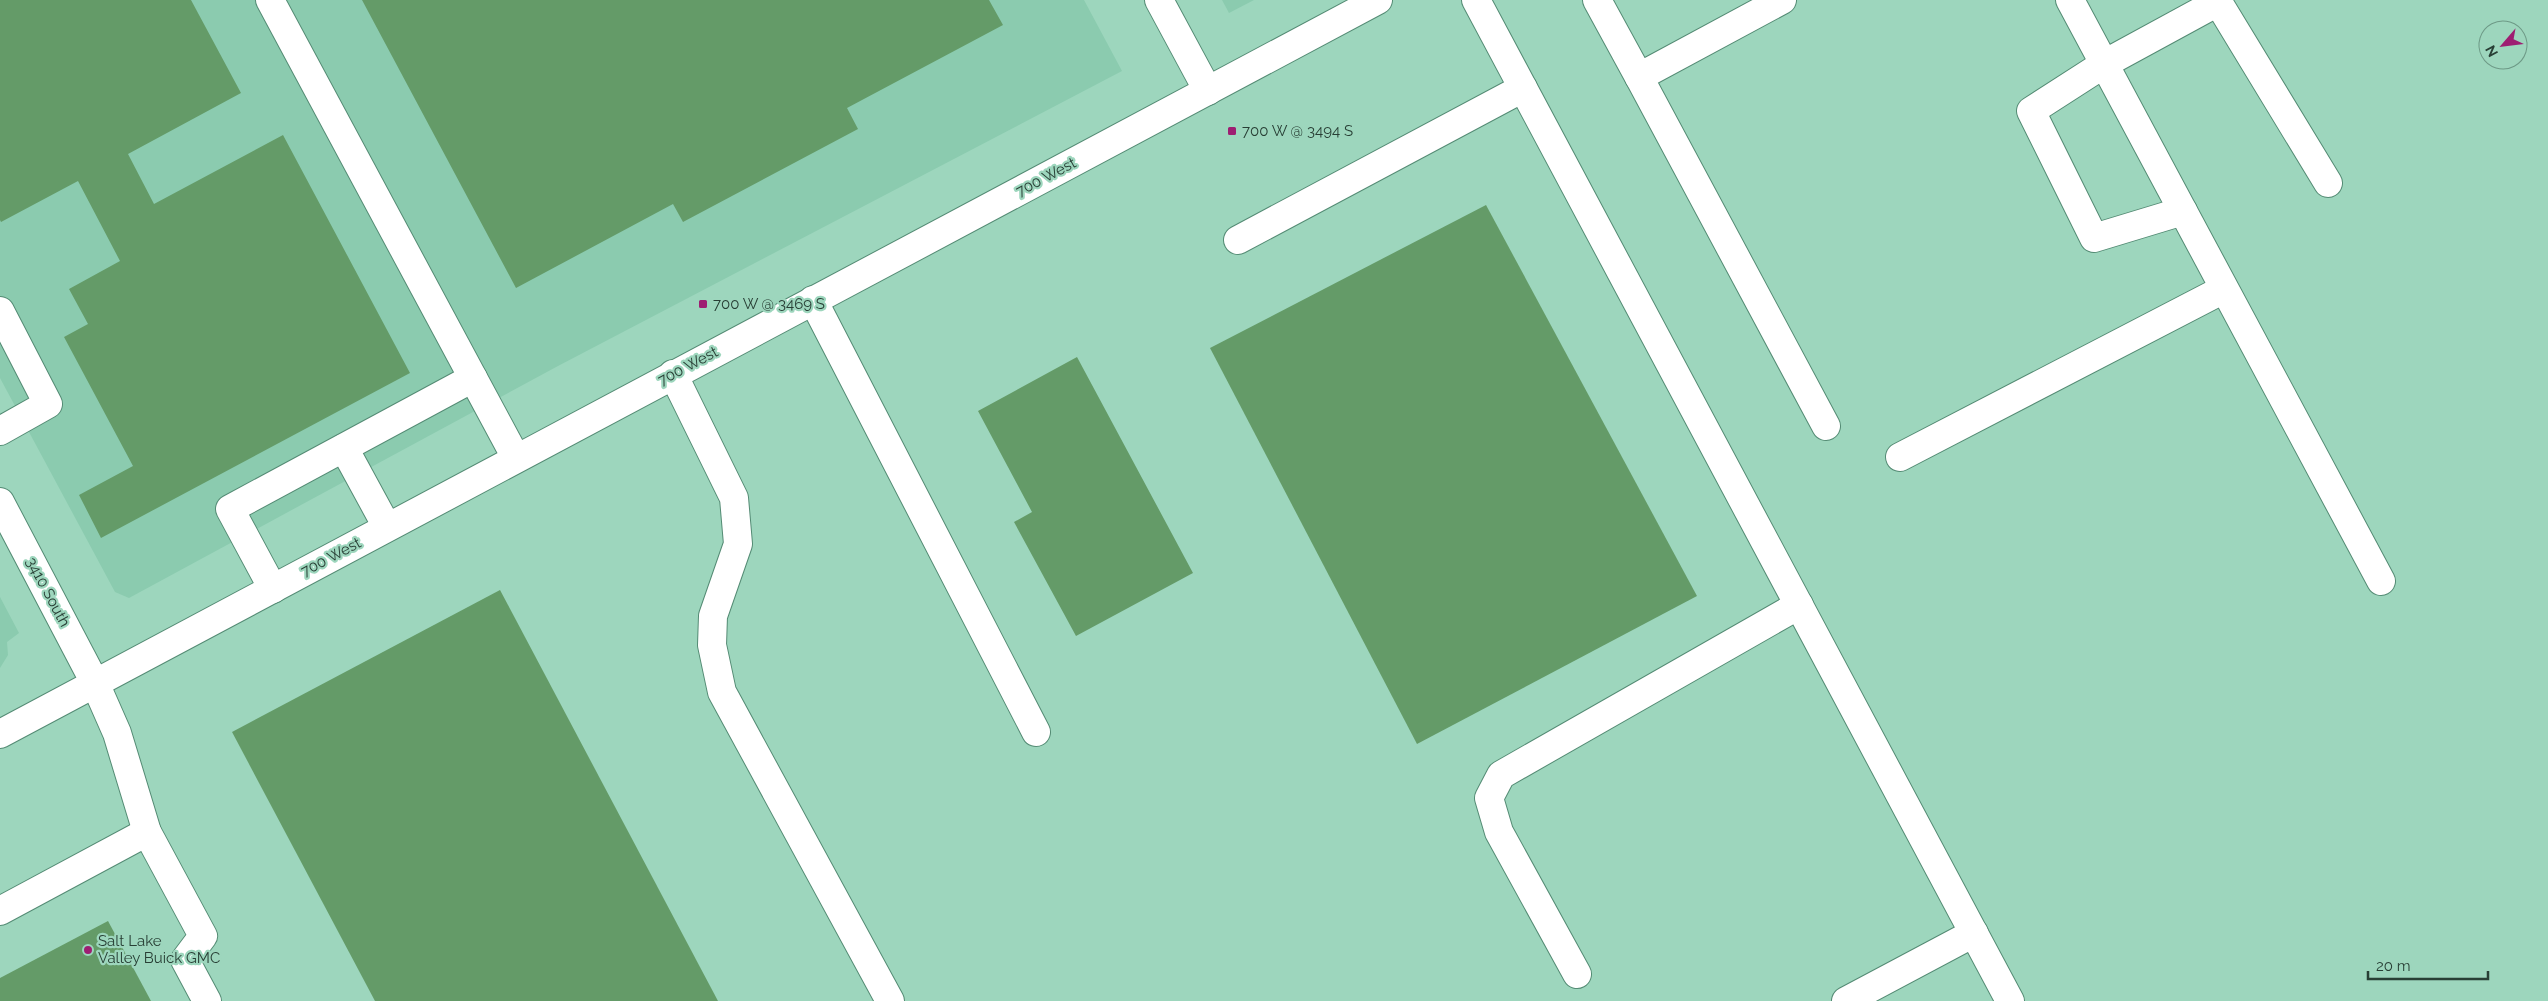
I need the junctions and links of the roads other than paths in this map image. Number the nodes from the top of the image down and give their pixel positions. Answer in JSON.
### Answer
{"nodes":[{"id":1,"x":270,"y":0,"type":"edge"},
{"id":2,"x":1159,"y":0,"type":"edge"},
{"id":3,"x":1378,"y":0,"type":"edge"},
{"id":4,"x":1476,"y":0,"type":"edge"},
{"id":5,"x":1597,"y":0,"type":"edge"},
{"id":6,"x":1782,"y":0,"type":"edge"},
{"id":7,"x":2070,"y":0,"type":"edge"},
{"id":8,"x":2217,"y":1,"type":"edge"},
{"id":9,"x":2104,"y":64,"type":"junction"},
{"id":10,"x":1638,"y":76,"type":"junction"},
{"id":11,"x":1523,"y":88,"type":"junction"},
{"id":12,"x":1208,"y":91,"type":"junction"},
{"id":13,"x":2328,"y":183,"type":"dead end"},
{"id":14,"x":2184,"y":212,"type":"junction"},
{"id":15,"x":1238,"y":240,"type":"dead end"},
{"id":16,"x":2224,"y":289,"type":"junction"},
{"id":17,"x":813,"y":300,"type":"junction"},
{"id":18,"x":0,"y":311,"type":"edge"},
{"id":19,"x":673,"y":374,"type":"junction"},
{"id":20,"x":473,"y":378,"type":"junction"},
{"id":21,"x":1826,"y":426,"type":"dead end"},
{"id":22,"x":0,"y":431,"type":"edge"},
{"id":23,"x":344,"y":448,"type":"junction"},
{"id":24,"x":1900,"y":457,"type":"dead end"},
{"id":25,"x":516,"y":458,"type":"junction"},
{"id":26,"x":0,"y":502,"type":"edge"},
{"id":27,"x":387,"y":527,"type":"junction"},
{"id":28,"x":2381,"y":581,"type":"dead end"},
{"id":29,"x":273,"y":589,"type":"junction"},
{"id":30,"x":1798,"y":605,"type":"junction"},
{"id":31,"x":96,"y":683,"type":"junction"},
{"id":32,"x":1036,"y":732,"type":"dead end"},
{"id":33,"x":0,"y":734,"type":"edge"},
{"id":34,"x":147,"y":832,"type":"junction"},
{"id":35,"x":0,"y":911,"type":"edge"},
{"id":36,"x":1974,"y":933,"type":"junction"},
{"id":37,"x":1578,"y":974,"type":"dead end"},
{"id":38,"x":207,"y":1001,"type":"edge"},
{"id":39,"x":890,"y":1001,"type":"edge"},
{"id":40,"x":1846,"y":1001,"type":"edge"},
{"id":41,"x":2010,"y":1001,"type":"edge"}],
"edges":[{"from":1,"to":20,"type":"street"},
{"from":2,"to":12,"type":"street"},
{"from":3,"to":12,"type":"street","name":"700 West"},
{"from":4,"to":11,"type":"street"},
{"from":5,"to":10,"type":"street"},
{"from":6,"to":10,"type":"street"},
{"from":7,"to":9,"type":"street"},
{"from":8,"to":9,"type":"street"},
{"from":8,"to":13,"type":"street"},
{"from":9,"to":14,"type":"street"},
{"from":9,"to":14,"type":"street"},
{"from":10,"to":21,"type":"street"},
{"from":11,"to":15,"type":"street"},
{"from":11,"to":30,"type":"street"},
{"from":12,"to":17,"type":"street","name":"700 West"},
{"from":14,"to":16,"type":"street"},
{"from":16,"to":24,"type":"street"},
{"from":16,"to":28,"type":"street"},
{"from":17,"to":19,"type":"street","name":"700 West"},
{"from":17,"to":32,"type":"street"},
{"from":18,"to":22,"type":"street"},
{"from":19,"to":25,"type":"street","name":"700 West"},
{"from":19,"to":39,"type":"street"},
{"from":20,"to":23,"type":"street"},
{"from":20,"to":25,"type":"street"},
{"from":23,"to":27,"type":"street"},
{"from":23,"to":29,"type":"street"},
{"from":25,"to":27,"type":"street","name":"700 West"},
{"from":26,"to":31,"type":"street","name":"3410 South"},
{"from":27,"to":29,"type":"street","name":"700 West"},
{"from":29,"to":31,"type":"street","name":"700 West"},
{"from":30,"to":36,"type":"street"},
{"from":30,"to":37,"type":"street"},
{"from":31,"to":33,"type":"street","name":"700 West"},
{"from":31,"to":34,"type":"street","name":"3410 South"},
{"from":34,"to":35,"type":"street"},
{"from":34,"to":38,"type":"street","name":"3410 South"},
{"from":36,"to":40,"type":"street"},
{"from":36,"to":41,"type":"street"}]}
